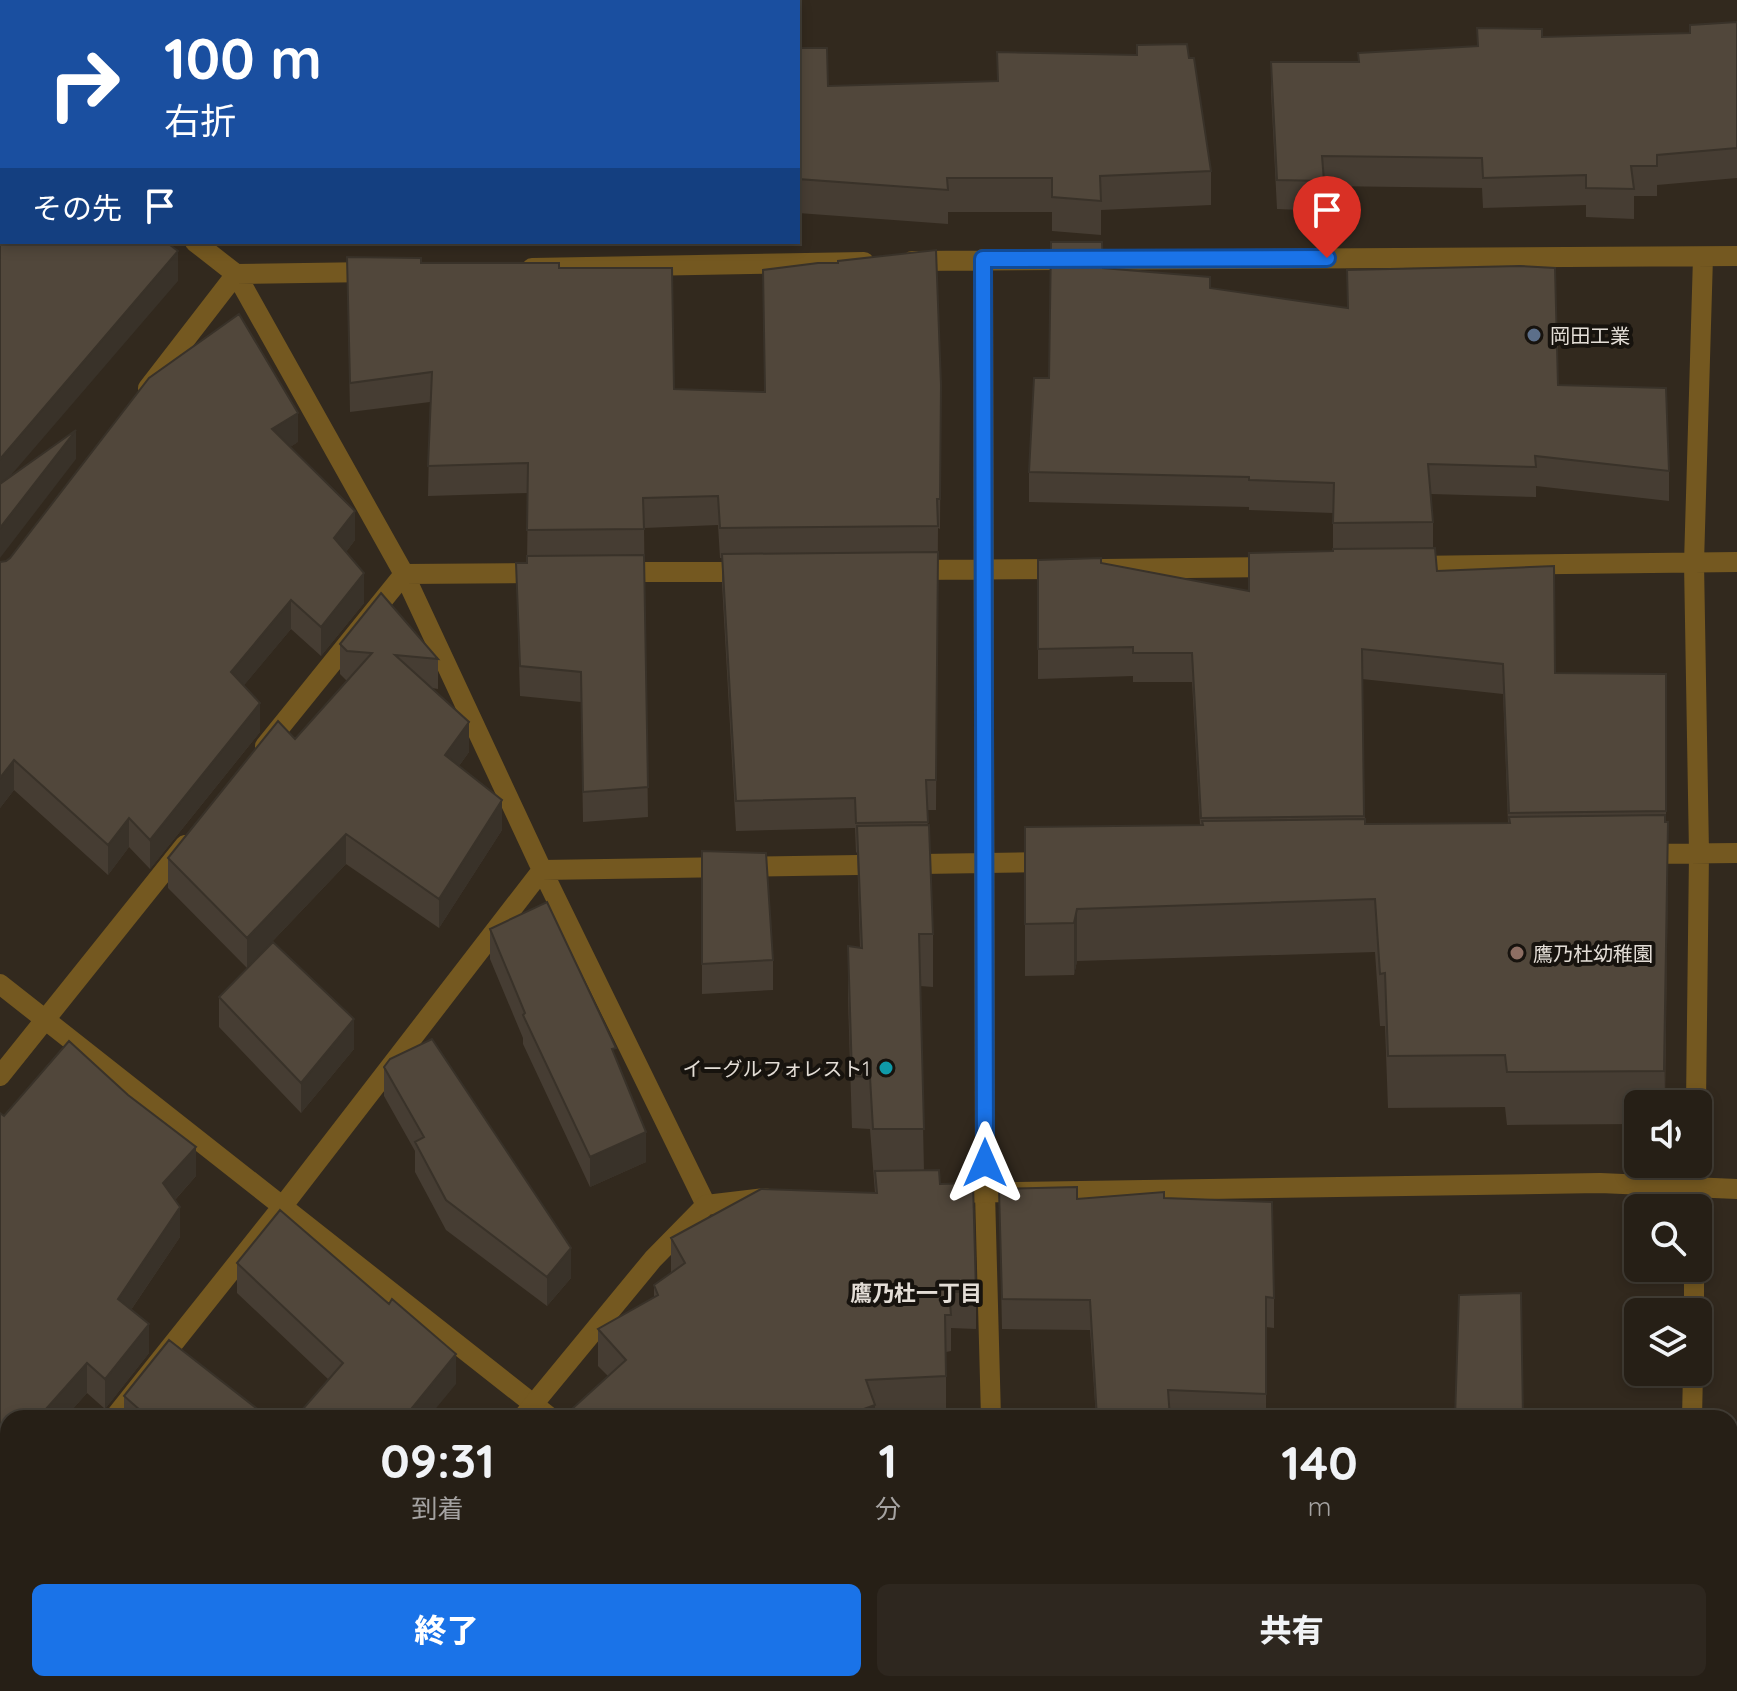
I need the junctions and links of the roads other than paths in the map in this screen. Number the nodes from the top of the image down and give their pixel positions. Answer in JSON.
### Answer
{"nodes":[{"id":1,"x":198,"y":244,"type":"edge"},
{"id":2,"x":1737,"y":256,"type":"edge"},
{"id":3,"x":1703,"y":257,"type":"junction"},
{"id":4,"x":983,"y":259,"type":"junction"},
{"id":5,"x":506,"y":269,"type":"edge"},
{"id":6,"x":395,"y":271,"type":"edge"},
{"id":7,"x":236,"y":274,"type":"junction"},
{"id":8,"x":132,"y":408,"type":"edge"},
{"id":9,"x":1737,"y":562,"type":"edge"},
{"id":10,"x":1694,"y":563,"type":"junction"},
{"id":11,"x":1394,"y":566,"type":"edge"},
{"id":12,"x":1300,"y":567,"type":"edge"},
{"id":13,"x":890,"y":570,"type":"edge"},
{"id":14,"x":984,"y":570,"type":"junction"},
{"id":15,"x":764,"y":571,"type":"edge"},
{"id":16,"x":560,"y":573,"type":"edge"},
{"id":17,"x":607,"y":573,"type":"edge"},
{"id":18,"x":404,"y":574,"type":"junction"},
{"id":19,"x":254,"y":760,"type":"edge"},
{"id":20,"x":194,"y":834,"type":"edge"},
{"id":21,"x":1699,"y":853,"type":"junction"},
{"id":22,"x":1737,"y":853,"type":"edge"},
{"id":23,"x":1620,"y":855,"type":"edge"},
{"id":24,"x":1064,"y":862,"type":"edge"},
{"id":25,"x":985,"y":863,"type":"junction"},
{"id":26,"x":542,"y":870,"type":"junction"},
{"id":27,"x":0,"y":984,"type":"edge"},
{"id":28,"x":44,"y":1020,"type":"junction"},
{"id":29,"x":0,"y":1076,"type":"edge"},
{"id":30,"x":1696,"y":1090,"type":"edge"},
{"id":31,"x":1696,"y":1178,"type":"edge"},
{"id":32,"x":1696,"y":1187,"type":"junction"},
{"id":33,"x":1737,"y":1189,"type":"edge"},
{"id":34,"x":985,"y":1193,"type":"junction"},
{"id":35,"x":923,"y":1194,"type":"edge"},
{"id":36,"x":1696,"y":1194,"type":"edge"},
{"id":37,"x":785,"y":1196,"type":"edge"},
{"id":38,"x":706,"y":1205,"type":"junction"},
{"id":39,"x":282,"y":1207,"type":"junction"},
{"id":40,"x":1693,"y":1386,"type":"edge"},
{"id":41,"x":120,"y":1410,"type":"edge"},
{"id":42,"x":527,"y":1410,"type":"edge"},
{"id":43,"x":991,"y":1410,"type":"edge"},
{"id":44,"x":1692,"y":1410,"type":"edge"}],
"edges":[{"from":1,"to":7,"type":"street"},
{"from":2,"to":3,"type":"street"},
{"from":3,"to":4,"type":"street"},
{"from":3,"to":10,"type":"street"},
{"from":4,"to":5,"type":"street"},
{"from":4,"to":14,"type":"street"},
{"from":6,"to":7,"type":"street"},
{"from":7,"to":8,"type":"street"},
{"from":7,"to":18,"type":"street"},
{"from":9,"to":10,"type":"street"},
{"from":10,"to":11,"type":"street"},
{"from":10,"to":21,"type":"street"},
{"from":12,"to":14,"type":"street"},
{"from":13,"to":14,"type":"street"},
{"from":14,"to":25,"type":"street"},
{"from":15,"to":17,"type":"street"},
{"from":16,"to":18,"type":"street"},
{"from":18,"to":19,"type":"street"},
{"from":18,"to":26,"type":"street"},
{"from":20,"to":28,"type":"street"},
{"from":21,"to":22,"type":"street"},
{"from":21,"to":23,"type":"street"},
{"from":21,"to":30,"type":"street"},
{"from":24,"to":25,"type":"street"},
{"from":25,"to":26,"type":"street"},
{"from":25,"to":34,"type":"street"},
{"from":26,"to":38,"type":"street"},
{"from":26,"to":39,"type":"street"},
{"from":27,"to":28,"type":"street"},
{"from":28,"to":29,"type":"street"},
{"from":28,"to":39,"type":"street"},
{"from":31,"to":32,"type":"street"},
{"from":32,"to":33,"type":"street"},
{"from":32,"to":34,"type":"street"},
{"from":32,"to":36,"type":"street"},
{"from":34,"to":35,"type":"street"},
{"from":34,"to":43,"type":"street"},
{"from":37,"to":38,"type":"street"},
{"from":38,"to":42,"type":"street"},
{"from":39,"to":41,"type":"street"},
{"from":39,"to":42,"type":"street"},
{"from":40,"to":44,"type":"street"}]}
